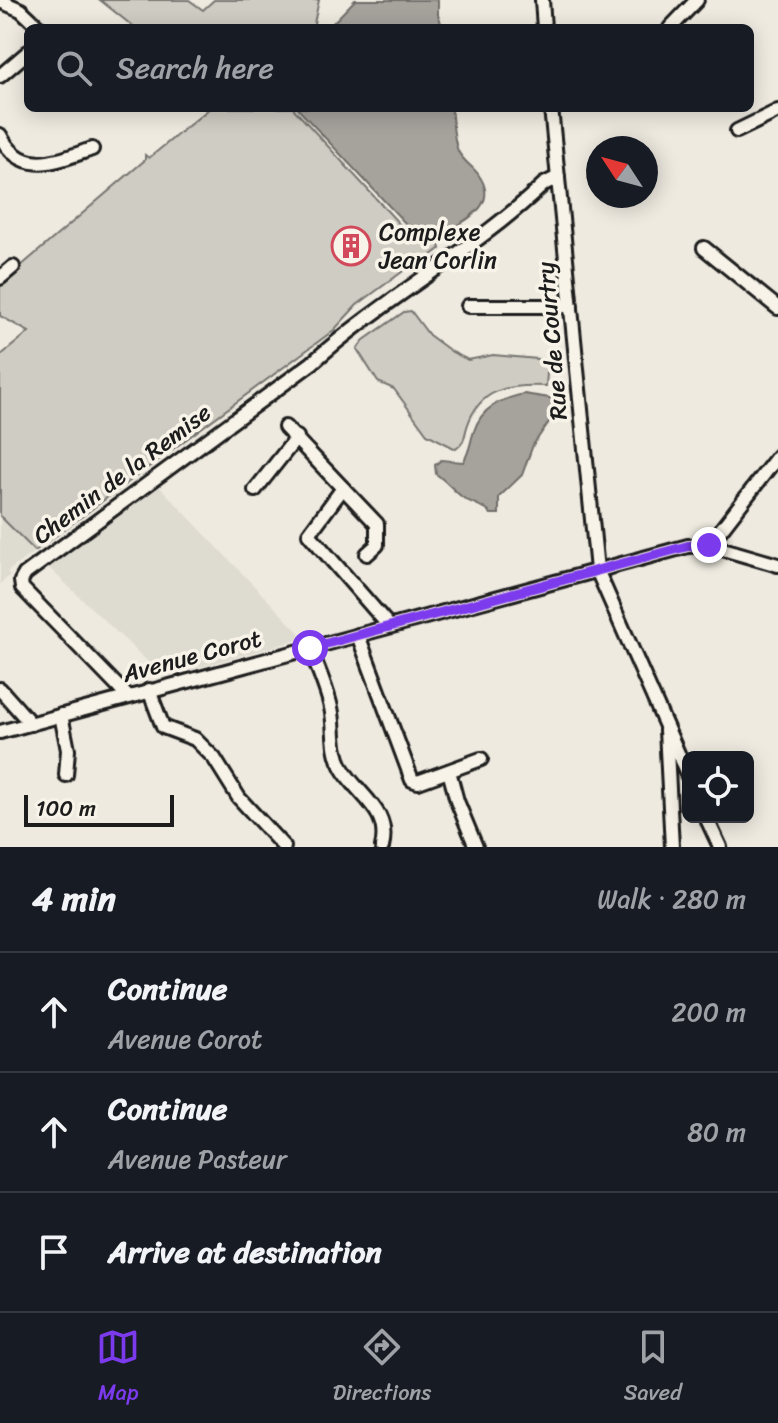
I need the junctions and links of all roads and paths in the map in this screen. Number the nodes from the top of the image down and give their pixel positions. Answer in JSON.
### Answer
{"nodes":[{"id":1,"x":542,"y":0,"type":"edge"},
{"id":2,"x":697,"y":0,"type":"edge"},
{"id":3,"x":0,"y":1,"type":"edge"},
{"id":4,"x":36,"y":24,"type":"edge"},
{"id":5,"x":544,"y":24,"type":"edge"},
{"id":6,"x":674,"y":24,"type":"edge"},
{"id":7,"x":24,"y":55,"type":"edge"},
{"id":8,"x":0,"y":76,"type":"edge"},
{"id":9,"x":778,"y":111,"type":"edge"},
{"id":10,"x":551,"y":112,"type":"edge"},
{"id":11,"x":737,"y":131,"type":"dead end"},
{"id":12,"x":0,"y":135,"type":"edge"},
{"id":13,"x":92,"y":149,"type":"dead end"},
{"id":14,"x":558,"y":177,"type":"junction"},
{"id":15,"x":704,"y":248,"type":"dead end"},
{"id":16,"x":13,"y":267,"type":"dead end"},
{"id":17,"x":0,"y":278,"type":"edge"},
{"id":18,"x":468,"y":306,"type":"dead end"},
{"id":19,"x":571,"y":306,"type":"junction"},
{"id":20,"x":778,"y":308,"type":"edge"},
{"id":21,"x":285,"y":427,"type":"dead end"},
{"id":22,"x":297,"y":437,"type":"junction"},
{"id":23,"x":778,"y":456,"type":"edge"},
{"id":24,"x":343,"y":488,"type":"junction"},
{"id":25,"x":255,"y":490,"type":"dead end"},
{"id":26,"x":709,"y":545,"type":"junction"},
{"id":27,"x":367,"y":554,"type":"dead end"},
{"id":28,"x":778,"y":565,"type":"edge"},
{"id":29,"x":597,"y":570,"type":"junction"},
{"id":30,"x":389,"y":626,"type":"junction"},
{"id":31,"x":358,"y":635,"type":"junction"},
{"id":32,"x":310,"y":648,"type":"junction"},
{"id":33,"x":0,"y":689,"type":"edge"},
{"id":34,"x":149,"y":690,"type":"junction"},
{"id":35,"x":127,"y":696,"type":"junction"},
{"id":36,"x":61,"y":715,"type":"junction"},
{"id":37,"x":665,"y":723,"type":"junction"},
{"id":38,"x":31,"y":724,"type":"junction"},
{"id":39,"x":0,"y":734,"type":"edge"},
{"id":40,"x":481,"y":759,"type":"dead end"},
{"id":41,"x":681,"y":760,"type":"joint"},
{"id":42,"x":667,"y":763,"type":"junction"},
{"id":43,"x":449,"y":771,"type":"junction"},
{"id":44,"x":66,"y":775,"type":"dead end"},
{"id":45,"x":709,"y":823,"type":"edge"},
{"id":46,"x":284,"y":847,"type":"edge"},
{"id":47,"x":382,"y":847,"type":"edge"},
{"id":48,"x":476,"y":847,"type":"edge"},
{"id":49,"x":672,"y":847,"type":"edge"},
{"id":50,"x":720,"y":847,"type":"edge"}],
"edges":[{"from":1,"to":5,"type":"street"},
{"from":2,"to":6,"type":"street"},
{"from":3,"to":4,"type":"street"},
{"from":7,"to":8,"type":"street"},
{"from":9,"to":11,"type":"street"},
{"from":10,"to":14,"type":"street","name":"Rue de Courtry"},
{"from":12,"to":13,"type":"street"},
{"from":14,"to":19,"type":"street","name":"Rue de Courtry"},
{"from":14,"to":35,"type":"street","name":"Chemin de la Remise"},
{"from":15,"to":20,"type":"street"},
{"from":16,"to":17,"type":"street"},
{"from":18,"to":19,"type":"street"},
{"from":19,"to":29,"type":"street","name":"Rue de Courtry"},
{"from":21,"to":22,"type":"street"},
{"from":22,"to":24,"type":"street"},
{"from":22,"to":25,"type":"street"},
{"from":23,"to":26,"type":"street"},
{"from":24,"to":27,"type":"street"},
{"from":24,"to":30,"type":"street"},
{"from":26,"to":28,"type":"street"},
{"from":26,"to":29,"type":"street","name":"Avenue Corot"},
{"from":29,"to":30,"type":"street","name":"Avenue Corot"},
{"from":29,"to":37,"type":"street","name":"Rue de Courtry"},
{"from":30,"to":31,"type":"street","name":"Avenue Corot"},
{"from":31,"to":32,"type":"street","name":"Avenue Corot"},
{"from":31,"to":43,"type":"street"},
{"from":32,"to":34,"type":"street","name":"Avenue Corot"},
{"from":32,"to":47,"type":"street"},
{"from":33,"to":38,"type":"street"},
{"from":34,"to":35,"type":"street","name":"Avenue Corot"},
{"from":34,"to":46,"type":"street"},
{"from":35,"to":36,"type":"street","name":"Avenue Corot"},
{"from":36,"to":38,"type":"street","name":"Avenue Corot"},
{"from":36,"to":44,"type":"street"},
{"from":37,"to":41,"type":"street","name":"Rue de Courtry"},
{"from":37,"to":42,"type":"street"},
{"from":38,"to":39,"type":"street","name":"Avenue Corot"},
{"from":40,"to":43,"type":"street"},
{"from":41,"to":42,"type":"street"},
{"from":42,"to":49,"type":"street"},
{"from":43,"to":48,"type":"street"},
{"from":45,"to":50,"type":"street"}]}
